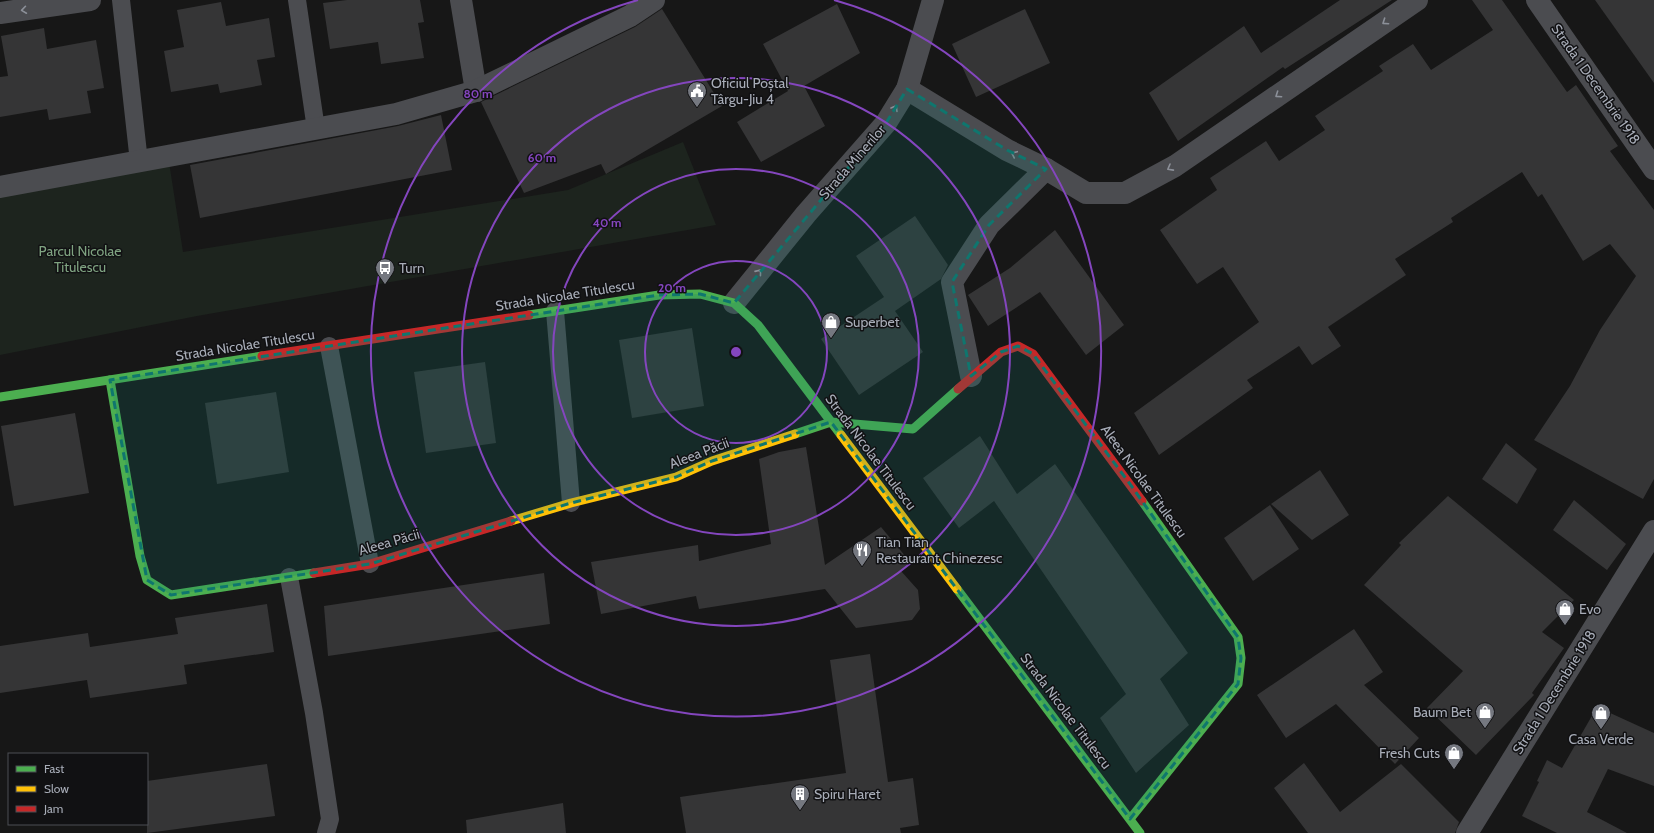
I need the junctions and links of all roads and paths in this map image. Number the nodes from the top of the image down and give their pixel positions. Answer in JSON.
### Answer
{"nodes":[{"id":1,"x":90,"y":0,"type":"edge"},
{"id":2,"x":121,"y":0,"type":"edge"},
{"id":3,"x":297,"y":0,"type":"edge"},
{"id":4,"x":461,"y":0,"type":"edge"},
{"id":5,"x":654,"y":0,"type":"edge"},
{"id":6,"x":933,"y":0,"type":"edge"},
{"id":7,"x":1417,"y":0,"type":"edge"},
{"id":8,"x":1538,"y":0,"type":"edge"},
{"id":9,"x":0,"y":13,"type":"edge"},
{"id":10,"x":907,"y":88,"type":"junction"},
{"id":11,"x":476,"y":91,"type":"junction"},
{"id":12,"x":316,"y":129,"type":"junction"},
{"id":13,"x":139,"y":162,"type":"junction"},
{"id":14,"x":1046,"y":169,"type":"junction"},
{"id":15,"x":1654,"y":169,"type":"edge"},
{"id":16,"x":0,"y":187,"type":"edge"},
{"id":17,"x":734,"y":303,"type":"junction"},
{"id":18,"x":555,"y":311,"type":"junction"},
{"id":19,"x":329,"y":346,"type":"junction"},
{"id":20,"x":971,"y":376,"type":"junction"},
{"id":21,"x":110,"y":380,"type":"junction"},
{"id":22,"x":0,"y":397,"type":"edge"},
{"id":23,"x":831,"y":422,"type":"junction"},
{"id":24,"x":571,"y":503,"type":"junction"},
{"id":25,"x":1654,"y":531,"type":"edge"},
{"id":26,"x":370,"y":564,"type":"junction"},
{"id":27,"x":289,"y":577,"type":"junction"},
{"id":28,"x":1130,"y":819,"type":"junction"},
{"id":29,"x":326,"y":833,"type":"edge"},
{"id":30,"x":1140,"y":833,"type":"edge"},
{"id":31,"x":1467,"y":833,"type":"edge"}],
"edges":[{"from":1,"to":9,"type":"street","one_way":true},
{"from":2,"to":13,"type":"lane"},
{"from":3,"to":12,"type":"lane"},
{"from":4,"to":11,"type":"street"},
{"from":5,"to":11,"type":"street"},
{"from":6,"to":10,"type":"street","name":"Strada Minerilor"},
{"from":7,"to":14,"type":"street","one_way":true},
{"from":8,"to":15,"type":"street","name":"Strada 1 Decembrie 1918"},
{"from":14,"to":10,"type":"street","one_way":true},
{"from":17,"to":10,"type":"street","name":"Strada Minerilor","one_way":true},
{"from":11,"to":12,"type":"street"},
{"from":12,"to":13,"type":"street"},
{"from":13,"to":16,"type":"street"},
{"from":14,"to":20,"type":"street"},
{"from":17,"to":18,"type":"street","name":"Strada Nicolae Titulescu"},
{"from":17,"to":23,"type":"street","name":"Strada Nicolae Titulescu"},
{"from":18,"to":19,"type":"street","name":"Strada Nicolae Titulescu"},
{"from":18,"to":24,"type":"lane"},
{"from":19,"to":21,"type":"street","name":"Strada Nicolae Titulescu"},
{"from":19,"to":26,"type":"lane"},
{"from":20,"to":23,"type":"street","name":"Aleea Nicolae Titulescu"},
{"from":20,"to":28,"type":"street","name":"Aleea Nicolae Titulescu"},
{"from":21,"to":22,"type":"street","name":"Strada Nicolae Titulescu"},
{"from":21,"to":27,"type":"street","name":"Aleea Păcii"},
{"from":23,"to":24,"type":"street","name":"Aleea Păcii"},
{"from":23,"to":28,"type":"street","name":"Strada Nicolae Titulescu"},
{"from":24,"to":26,"type":"street","name":"Aleea Păcii"},
{"from":25,"to":31,"type":"street","name":"Strada 1 Decembrie 1918"},
{"from":26,"to":27,"type":"street","name":"Aleea Păcii"},
{"from":27,"to":29,"type":"lane"},
{"from":28,"to":30,"type":"street","name":"Strada Nicolae Titulescu"}]}
